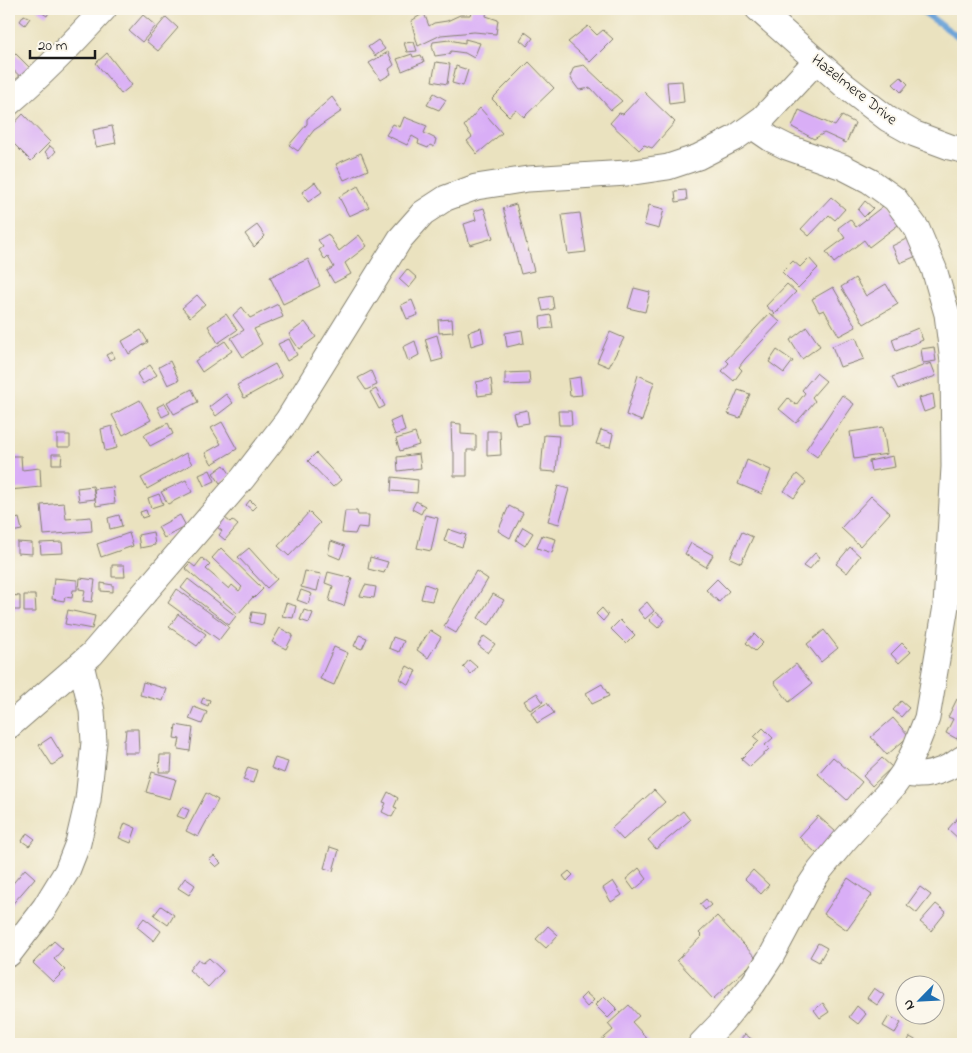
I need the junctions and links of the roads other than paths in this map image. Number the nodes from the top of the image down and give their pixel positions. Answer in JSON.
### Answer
{"nodes":[{"id":1,"x":104,"y":9,"type":"edge"},
{"id":2,"x":758,"y":9,"type":"edge"},
{"id":3,"x":816,"y":60,"type":"junction"},
{"id":4,"x":9,"y":103,"type":"edge"},
{"id":5,"x":752,"y":126,"type":"junction"},
{"id":6,"x":963,"y":150,"type":"edge"},
{"id":7,"x":954,"y":612,"type":"edge"},
{"id":8,"x":81,"y":664,"type":"junction"},
{"id":9,"x":9,"y":726,"type":"edge"},
{"id":10,"x":963,"y":758,"type":"edge"},
{"id":11,"x":903,"y":774,"type":"junction"},
{"id":12,"x":9,"y":954,"type":"edge"},
{"id":13,"x":701,"y":1044,"type":"edge"}],
"edges":[{"from":1,"to":4,"type":"street"},
{"from":2,"to":3,"type":"street","name":"Hazelmere Drive"},
{"from":3,"to":5,"type":"street"},
{"from":3,"to":6,"type":"street","name":"Hazelmere Drive"},
{"from":5,"to":7,"type":"street"},
{"from":5,"to":8,"type":"street"},
{"from":7,"to":11,"type":"street"},
{"from":8,"to":9,"type":"street"},
{"from":8,"to":12,"type":"street"},
{"from":10,"to":11,"type":"street"},
{"from":11,"to":13,"type":"street"}]}
